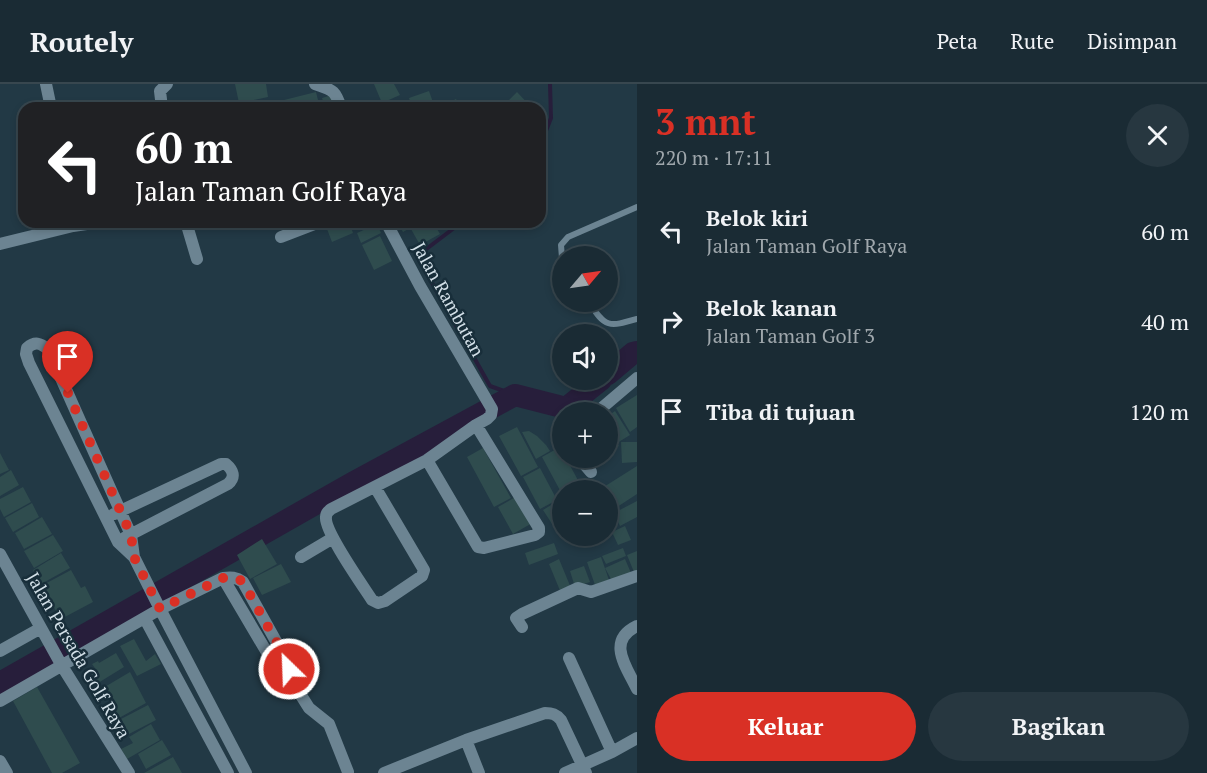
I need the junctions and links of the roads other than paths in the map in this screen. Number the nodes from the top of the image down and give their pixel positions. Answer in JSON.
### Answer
{"nodes":[{"id":1,"x":46,"y":84,"type":"edge"},
{"id":2,"x":167,"y":84,"type":"edge"},
{"id":3,"x":315,"y":84,"type":"edge"},
{"id":4,"x":50,"y":102,"type":"edge"},
{"id":5,"x":161,"y":102,"type":"edge"},
{"id":6,"x":339,"y":102,"type":"edge"},
{"id":7,"x":637,"y":207,"type":"edge"},
{"id":8,"x":58,"y":228,"type":"edge"},
{"id":9,"x":188,"y":228,"type":"edge"},
{"id":10,"x":304,"y":228,"type":"edge"},
{"id":11,"x":389,"y":228,"type":"edge"},
{"id":12,"x":281,"y":237,"type":"dead end"},
{"id":13,"x":0,"y":243,"type":"edge"},
{"id":14,"x":561,"y":246,"type":"edge"},
{"id":15,"x":197,"y":259,"type":"dead end"},
{"id":16,"x":595,"y":312,"type":"edge"},
{"id":17,"x":637,"y":319,"type":"edge"},
{"id":18,"x":637,"y":378,"type":"edge"},
{"id":19,"x":609,"y":402,"type":"edge"},
{"id":20,"x":476,"y":425,"type":"junction"},
{"id":21,"x":87,"y":436,"type":"junction"},
{"id":22,"x":70,"y":445,"type":"junction"},
{"id":23,"x":427,"y":459,"type":"junction"},
{"id":24,"x":588,"y":468,"type":"edge"},
{"id":25,"x":591,"y":472,"type":"dead end"},
{"id":26,"x":375,"y":487,"type":"junction"},
{"id":27,"x":121,"y":511,"type":"junction"},
{"id":28,"x":106,"y":519,"type":"junction"},
{"id":29,"x":131,"y":535,"type":"junction"},
{"id":30,"x":333,"y":538,"type":"junction"},
{"id":31,"x":118,"y":542,"type":"junction"},
{"id":32,"x":0,"y":554,"type":"edge"},
{"id":33,"x":134,"y":557,"type":"junction"},
{"id":34,"x":300,"y":557,"type":"dead end"},
{"id":35,"x":637,"y":576,"type":"edge"},
{"id":36,"x":158,"y":605,"type":"junction"},
{"id":37,"x":145,"y":619,"type":"junction"},
{"id":38,"x":637,"y":626,"type":"edge"},
{"id":39,"x":522,"y":627,"type":"dead end"},
{"id":40,"x":41,"y":628,"type":"junction"},
{"id":41,"x":0,"y":651,"type":"edge"},
{"id":42,"x":569,"y":658,"type":"dead end"},
{"id":43,"x":61,"y":664,"type":"junction"},
{"id":44,"x":637,"y":689,"type":"edge"},
{"id":45,"x":0,"y":701,"type":"edge"},
{"id":46,"x":637,"y":738,"type":"edge"},
{"id":47,"x":466,"y":740,"type":"junction"},
{"id":48,"x":612,"y":752,"type":"junction"},
{"id":49,"x":0,"y":761,"type":"edge"},
{"id":50,"x":584,"y":769,"type":"edge"},
{"id":51,"x":348,"y":772,"type":"edge"},
{"id":52,"x":7,"y":773,"type":"edge"},
{"id":53,"x":129,"y":773,"type":"edge"},
{"id":54,"x":228,"y":773,"type":"edge"},
{"id":55,"x":246,"y":773,"type":"edge"},
{"id":56,"x":384,"y":773,"type":"edge"},
{"id":57,"x":480,"y":773,"type":"edge"},
{"id":58,"x":565,"y":773,"type":"edge"}],
"edges":[{"from":1,"to":4,"type":"street"},
{"from":2,"to":5,"type":"street"},
{"from":3,"to":6,"type":"street"},
{"from":7,"to":14,"type":"lane"},
{"from":8,"to":13,"type":"street"},
{"from":9,"to":15,"type":"street"},
{"from":10,"to":12,"type":"street"},
{"from":11,"to":20,"type":"street","name":"Jalan Rambutan"},
{"from":16,"to":17,"type":"lane"},
{"from":18,"to":19,"type":"street"},
{"from":20,"to":23,"type":"street"},
{"from":20,"to":23,"type":"street"},
{"from":21,"to":22,"type":"street"},
{"from":21,"to":22,"type":"street"},
{"from":21,"to":27,"type":"street"},
{"from":22,"to":28,"type":"street"},
{"from":23,"to":26,"type":"street"},
{"from":24,"to":25,"type":"street"},
{"from":26,"to":30,"type":"street"},
{"from":26,"to":30,"type":"street"},
{"from":27,"to":28,"type":"street"},
{"from":27,"to":29,"type":"street"},
{"from":27,"to":29,"type":"street"},
{"from":28,"to":31,"type":"street"},
{"from":29,"to":31,"type":"street"},
{"from":29,"to":33,"type":"street"},
{"from":30,"to":34,"type":"street"},
{"from":31,"to":33,"type":"street"},
{"from":32,"to":40,"type":"street","name":"Jalan Persada Golf Raya"},
{"from":33,"to":36,"type":"street"},
{"from":35,"to":39,"type":"street"},
{"from":36,"to":37,"type":"street"},
{"from":36,"to":51,"type":"street"},
{"from":36,"to":55,"type":"street"},
{"from":37,"to":43,"type":"street"},
{"from":37,"to":54,"type":"street"},
{"from":38,"to":44,"type":"street"},
{"from":40,"to":41,"type":"street"},
{"from":40,"to":43,"type":"street","name":"Jalan Persada Golf Raya"},
{"from":42,"to":48,"type":"street"},
{"from":43,"to":45,"type":"street"},
{"from":43,"to":53,"type":"street","name":"Jalan Persada Golf Raya"},
{"from":46,"to":48,"type":"street"},
{"from":47,"to":50,"type":"street"},
{"from":47,"to":56,"type":"street"},
{"from":47,"to":57,"type":"street"},
{"from":48,"to":50,"type":"street"},
{"from":49,"to":52,"type":"street"},
{"from":50,"to":58,"type":"street"}]}
